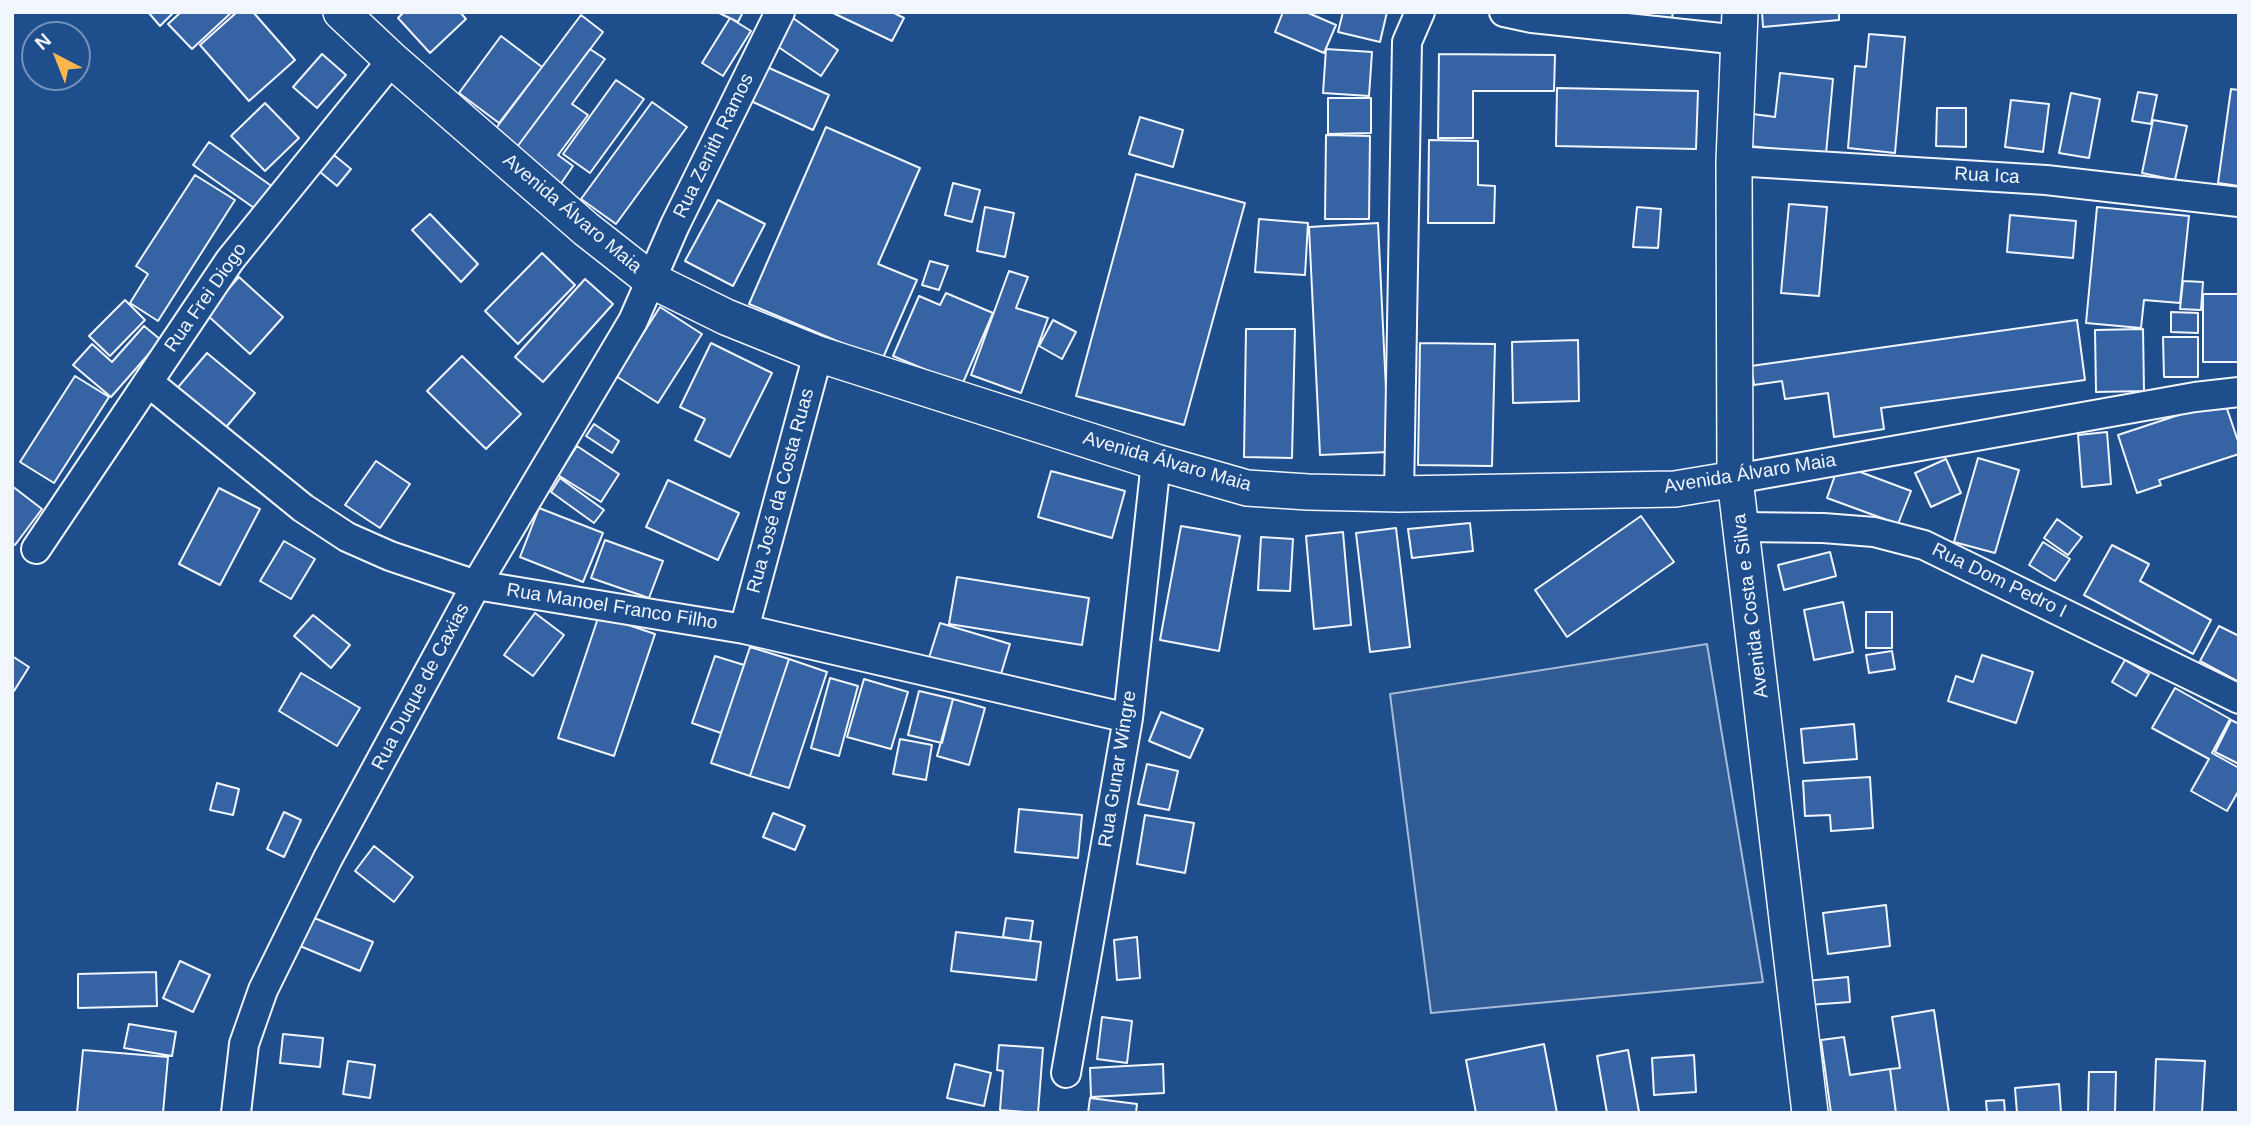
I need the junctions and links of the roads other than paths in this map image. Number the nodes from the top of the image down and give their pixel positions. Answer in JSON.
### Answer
{"nodes":[{"id":1,"x":341,"y":12,"type":"edge"},
{"id":2,"x":780,"y":12,"type":"edge"},
{"id":3,"x":1420,"y":12,"type":"edge"},
{"id":4,"x":1504,"y":12,"type":"edge"},
{"id":5,"x":1740,"y":26,"type":"edge"},
{"id":6,"x":392,"y":60,"type":"junction"},
{"id":7,"x":1734,"y":161,"type":"junction"},
{"id":8,"x":2239,"y":202,"type":"edge"},
{"id":9,"x":651,"y":280,"type":"junction"},
{"id":10,"x":818,"y":354,"type":"junction"},
{"id":11,"x":148,"y":382,"type":"junction"},
{"id":12,"x":2239,"y":392,"type":"edge"},
{"id":13,"x":1156,"y":462,"type":"junction"},
{"id":14,"x":1735,"y":479,"type":"junction"},
{"id":15,"x":1399,"y":494,"type":"junction"},
{"id":16,"x":1742,"y":527,"type":"junction"},
{"id":17,"x":36,"y":549,"type":"dead end"},
{"id":18,"x":476,"y":585,"type":"junction"},
{"id":19,"x":744,"y":629,"type":"junction"},
{"id":20,"x":2239,"y":699,"type":"edge"},
{"id":21,"x":1128,"y":718,"type":"junction"},
{"id":22,"x":1066,"y":1073,"type":"dead end"},
{"id":23,"x":236,"y":1113,"type":"edge"},
{"id":24,"x":1810,"y":1113,"type":"edge"}],
"edges":[{"from":1,"to":6,"type":"street","name":"Avenida Álvaro Maia"},
{"from":2,"to":9,"type":"street","name":"Rua Zenith Ramos"},
{"from":3,"to":15,"type":"street"},
{"from":4,"to":5,"type":"street"},
{"from":5,"to":7,"type":"street","name":"Avenida Costa e Silva"},
{"from":6,"to":9,"type":"street","name":"Avenida Álvaro Maia"},
{"from":6,"to":11,"type":"street","name":"Rua Frei Diogo"},
{"from":7,"to":8,"type":"street","name":"Rua Ica"},
{"from":7,"to":14,"type":"street","name":"Avenida Costa e Silva"},
{"from":9,"to":10,"type":"street","name":"Avenida Álvaro Maia"},
{"from":9,"to":18,"type":"street","name":"Rua Duque de Caxias"},
{"from":10,"to":13,"type":"street","name":"Avenida Álvaro Maia"},
{"from":10,"to":19,"type":"street","name":"Rua José da Costa Ruas"},
{"from":11,"to":17,"type":"street","name":"Rua Frei Diogo"},
{"from":11,"to":18,"type":"street","name":"Rua Manoel Franco Filho"},
{"from":12,"to":14,"type":"street","name":"Avenida Álvaro Maia"},
{"from":13,"to":15,"type":"street","name":"Avenida Álvaro Maia"},
{"from":13,"to":21,"type":"street","name":"Rua Gunar Wingre"},
{"from":14,"to":15,"type":"street","name":"Avenida Álvaro Maia"},
{"from":14,"to":16,"type":"street","name":"Avenida Costa e Silva"},
{"from":16,"to":20,"type":"street","name":"Rua Dom Pedro I"},
{"from":16,"to":24,"type":"street","name":"Avenida Costa e Silva"},
{"from":18,"to":19,"type":"street","name":"Rua Manoel Franco Filho"},
{"from":18,"to":23,"type":"street","name":"Rua Duque de Caxias"},
{"from":19,"to":21,"type":"street","name":"Rua Manoel Franco Filho"},
{"from":21,"to":22,"type":"street","name":"Rua Gunar Wingre"}]}
